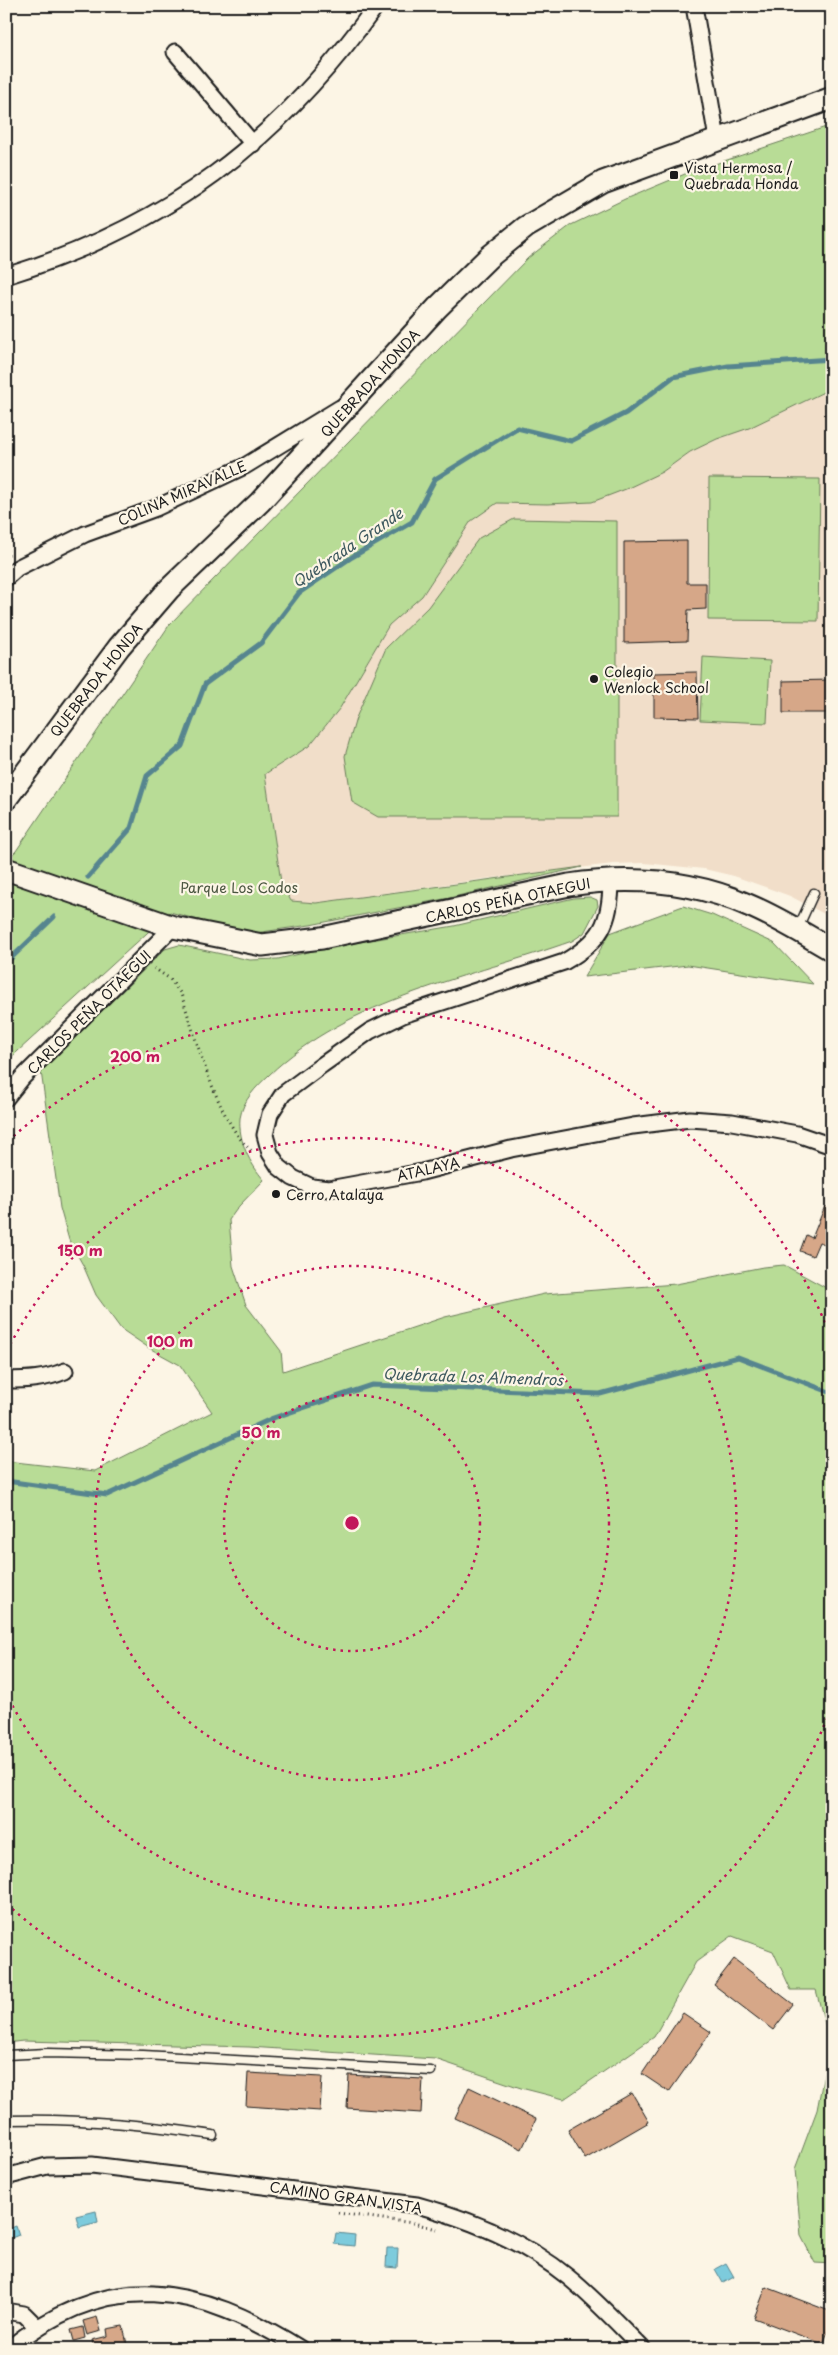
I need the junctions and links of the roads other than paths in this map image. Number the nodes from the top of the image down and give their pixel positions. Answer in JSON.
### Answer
{"nodes":[{"id":1,"x":376,"y":6,"type":"edge"},
{"id":2,"x":694,"y":6,"type":"edge"},
{"id":3,"x":175,"y":52,"type":"dead end"},
{"id":4,"x":832,"y":98,"type":"edge"},
{"id":5,"x":717,"y":138,"type":"junction"},
{"id":6,"x":253,"y":144,"type":"junction"},
{"id":7,"x":6,"y":276,"type":"edge"},
{"id":8,"x":353,"y":400,"type":"junction"},
{"id":9,"x":6,"y":578,"type":"edge"},
{"id":10,"x":6,"y":799,"type":"edge"},
{"id":11,"x":6,"y":869,"type":"edge"},
{"id":12,"x":611,"y":880,"type":"junction"},
{"id":13,"x":814,"y":893,"type":"dead end"},
{"id":14,"x":173,"y":927,"type":"junction"},
{"id":15,"x":797,"y":930,"type":"junction"},
{"id":16,"x":832,"y":950,"type":"edge"},
{"id":17,"x":6,"y":1098,"type":"edge"},
{"id":18,"x":832,"y":1146,"type":"edge"},
{"id":19,"x":65,"y":1371,"type":"dead end"},
{"id":20,"x":6,"y":1380,"type":"edge"},
{"id":21,"x":6,"y":2055,"type":"edge"},
{"id":22,"x":431,"y":2071,"type":"dead end"},
{"id":23,"x":6,"y":2120,"type":"edge"},
{"id":24,"x":213,"y":2135,"type":"dead end"},
{"id":25,"x":6,"y":2177,"type":"edge"},
{"id":26,"x":6,"y":2311,"type":"edge"},
{"id":27,"x":38,"y":2327,"type":"junction"},
{"id":28,"x":8,"y":2349,"type":"edge"},
{"id":29,"x":301,"y":2349,"type":"edge"},
{"id":30,"x":643,"y":2349,"type":"edge"}],
"edges":[{"from":1,"to":6,"type":"street"},
{"from":2,"to":5,"type":"street"},
{"from":3,"to":6,"type":"street"},
{"from":4,"to":5,"type":"street","name":"QUEBRADA HONDA"},
{"from":5,"to":8,"type":"street","name":"QUEBRADA HONDA"},
{"from":6,"to":7,"type":"street"},
{"from":8,"to":9,"type":"street","name":"COLINA MIRAVALLE"},
{"from":8,"to":10,"type":"street","name":"QUEBRADA HONDA"},
{"from":11,"to":14,"type":"street","name":"CARLOS PEÑA OTAEGUI"},
{"from":12,"to":14,"type":"street","name":"CARLOS PEÑA OTAEGUI"},
{"from":12,"to":15,"type":"street","name":"CARLOS PEÑA OTAEGUI"},
{"from":12,"to":18,"type":"street","name":"ATALAYA"},
{"from":13,"to":15,"type":"lane"},
{"from":14,"to":17,"type":"street","name":"CARLOS PEÑA OTAEGUI"},
{"from":15,"to":16,"type":"street","name":"CARLOS PEÑA OTAEGUI"},
{"from":19,"to":20,"type":"street"},
{"from":21,"to":22,"type":"lane"},
{"from":23,"to":24,"type":"lane"},
{"from":25,"to":30,"type":"street","name":"CAMINO GRAN VISTA"},
{"from":26,"to":27,"type":"street"},
{"from":27,"to":28,"type":"street"},
{"from":27,"to":29,"type":"street"}]}
